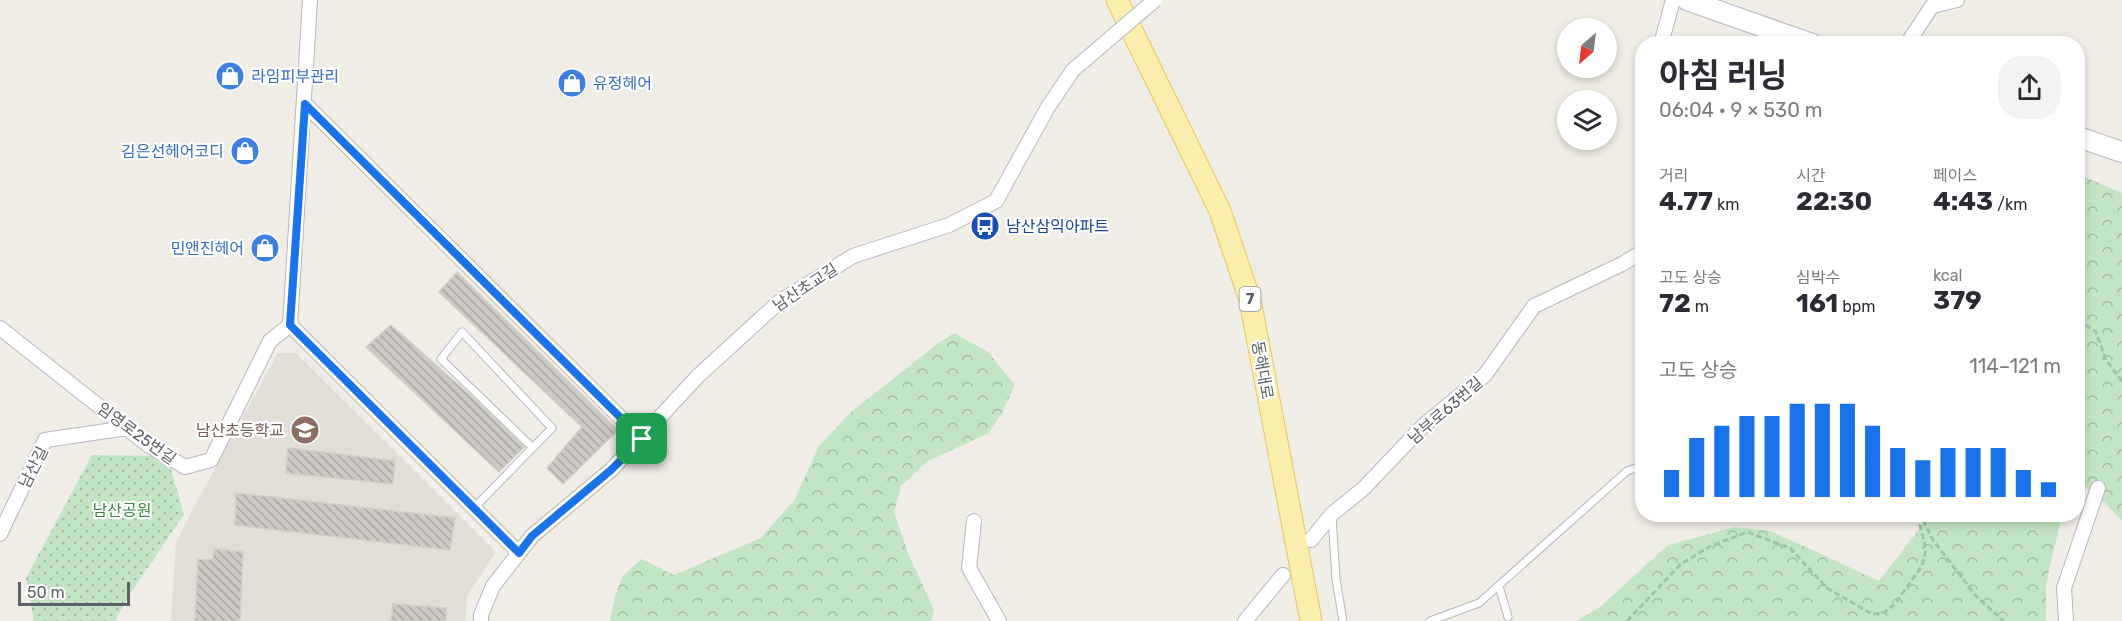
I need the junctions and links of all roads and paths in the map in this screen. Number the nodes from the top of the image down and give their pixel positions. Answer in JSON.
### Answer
{"nodes":[{"id":1,"x":309,"y":0,"type":"edge"},
{"id":2,"x":1117,"y":0,"type":"edge"},
{"id":3,"x":1155,"y":0,"type":"edge"},
{"id":4,"x":1673,"y":0,"type":"edge"},
{"id":5,"x":1687,"y":0,"type":"edge"},
{"id":6,"x":1957,"y":0,"type":"edge"},
{"id":7,"x":1663,"y":36,"type":"edge"},
{"id":8,"x":1789,"y":36,"type":"edge"},
{"id":9,"x":1912,"y":36,"type":"edge"},
{"id":10,"x":305,"y":104,"type":"junction"},
{"id":11,"x":2085,"y":139,"type":"edge"},
{"id":12,"x":2122,"y":152,"type":"edge"},
{"id":13,"x":1635,"y":256,"type":"edge"},
{"id":14,"x":290,"y":325,"type":"junction"},
{"id":15,"x":2085,"y":325,"type":"edge"},
{"id":16,"x":0,"y":328,"type":"edge"},
{"id":17,"x":2122,"y":381,"type":"edge"},
{"id":18,"x":127,"y":428,"type":"junction"},
{"id":19,"x":642,"y":439,"type":"junction"},
{"id":20,"x":533,"y":448,"type":"junction"},
{"id":21,"x":1635,"y":468,"type":"edge"},
{"id":22,"x":2097,"y":488,"type":"dead end"},
{"id":23,"x":474,"y":508,"type":"junction"},
{"id":24,"x":1332,"y":514,"type":"junction"},
{"id":25,"x":974,"y":521,"type":"dead end"},
{"id":26,"x":1922,"y":522,"type":"edge"},
{"id":27,"x":1924,"y":522,"type":"edge"},
{"id":28,"x":0,"y":534,"type":"edge"},
{"id":29,"x":1311,"y":540,"type":"dead end"},
{"id":30,"x":519,"y":553,"type":"junction"},
{"id":31,"x":1282,"y":575,"type":"dead end"},
{"id":32,"x":1499,"y":586,"type":"junction"},
{"id":33,"x":1508,"y":617,"type":"dead end"},
{"id":34,"x":481,"y":621,"type":"edge"},
{"id":35,"x":999,"y":621,"type":"edge"},
{"id":36,"x":1245,"y":621,"type":"edge"},
{"id":37,"x":1311,"y":621,"type":"edge"},
{"id":38,"x":1343,"y":621,"type":"edge"},
{"id":39,"x":1430,"y":621,"type":"edge"},
{"id":40,"x":1627,"y":621,"type":"edge"},
{"id":41,"x":2004,"y":621,"type":"edge"},
{"id":42,"x":2066,"y":621,"type":"edge"}],
"edges":[{"from":1,"to":10,"type":"street"},
{"from":2,"to":37,"type":"main road","name":"동해대로","number":"7"},
{"from":3,"to":19,"type":"street","name":"남산초교길","bridge":true},
{"from":4,"to":7,"type":"street"},
{"from":5,"to":8,"type":"street"},
{"from":6,"to":9,"type":"street"},
{"from":10,"to":14,"type":"street"},
{"from":10,"to":19,"type":"street"},
{"from":11,"to":12,"type":"street"},
{"from":13,"to":24,"type":"street","name":"남부로63번길"},
{"from":14,"to":18,"type":"street","name":"임영로25번길"},
{"from":14,"to":23,"type":"street"},
{"from":15,"to":17,"type":"path"},
{"from":16,"to":18,"type":"street","name":"임영로25번길"},
{"from":18,"to":28,"type":"street","name":"남산길"},
{"from":19,"to":30,"type":"street","name":"남산초교길"},
{"from":20,"to":20,"type":"lane"},
{"from":20,"to":23,"type":"lane"},
{"from":21,"to":32,"type":"lane"},
{"from":22,"to":42,"type":"street"},
{"from":23,"to":30,"type":"street"},
{"from":24,"to":29,"type":"street","name":"남부로63번길"},
{"from":24,"to":38,"type":"lane"},
{"from":25,"to":35,"type":"street"},
{"from":26,"to":40,"type":"path"},
{"from":27,"to":41,"type":"path"},
{"from":30,"to":34,"type":"street","name":"남산초교길"},
{"from":31,"to":36,"type":"street"},
{"from":32,"to":33,"type":"lane"},
{"from":32,"to":39,"type":"lane"}]}
